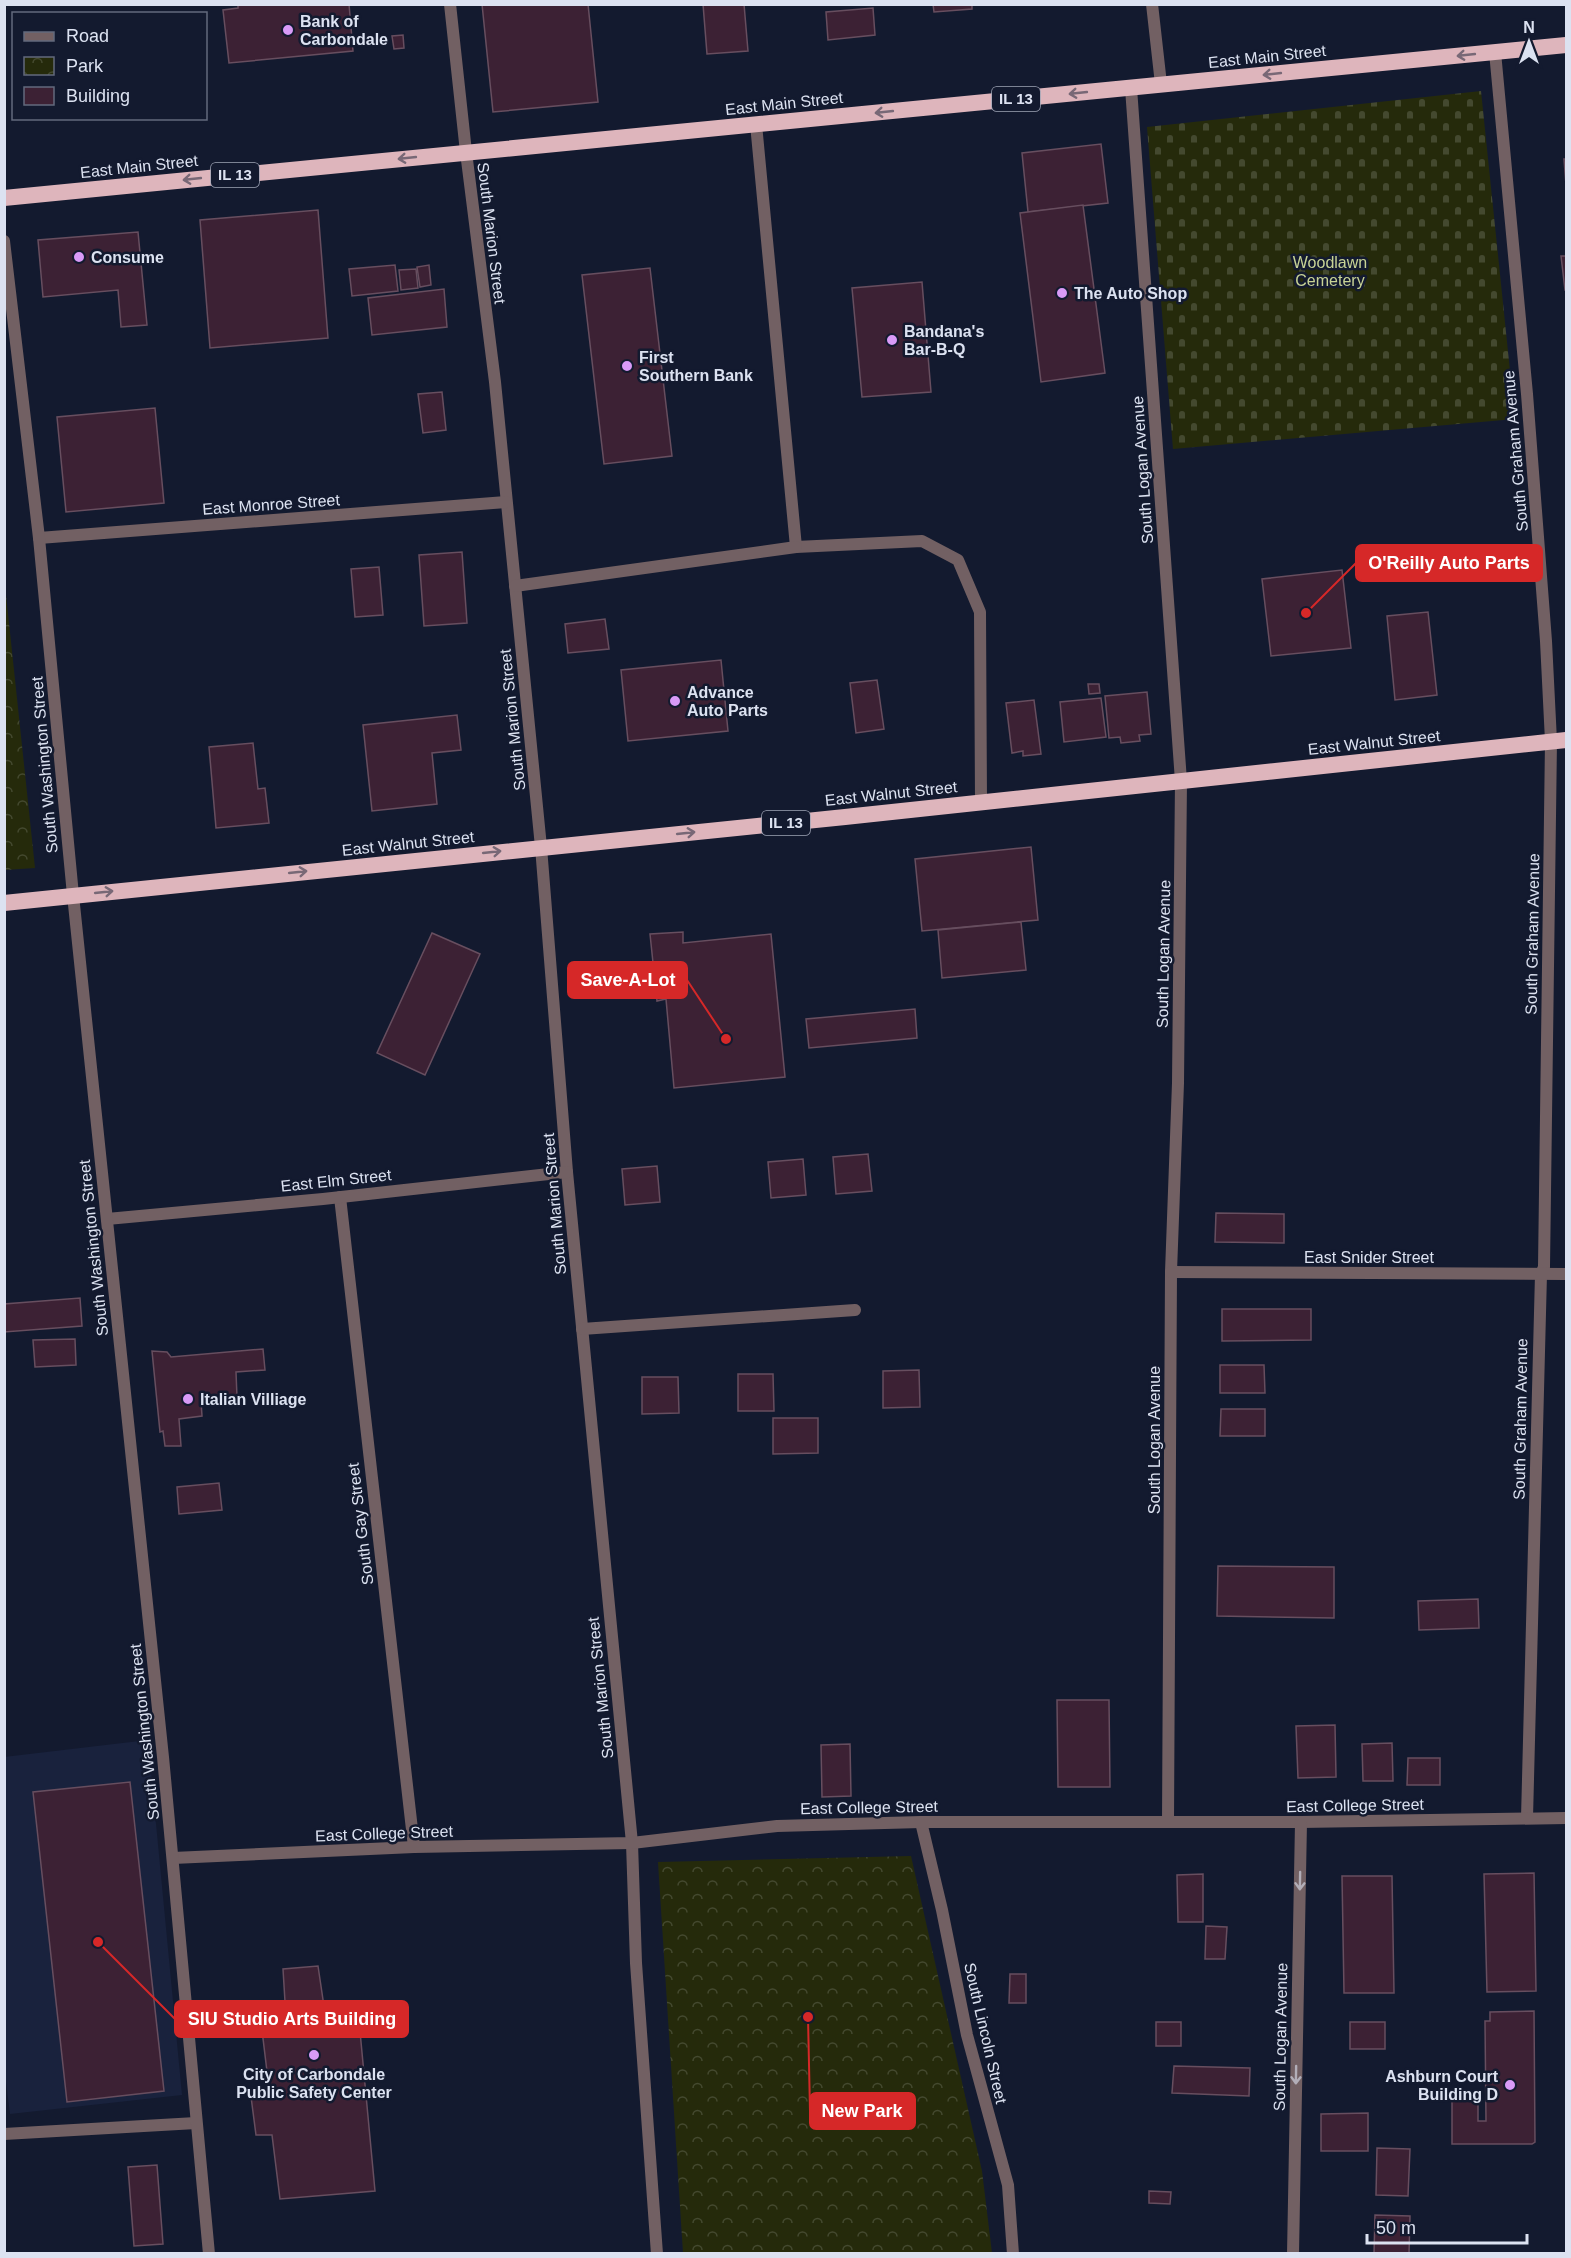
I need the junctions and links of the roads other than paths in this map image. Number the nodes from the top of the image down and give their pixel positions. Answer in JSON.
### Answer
{"nodes":[{"id":1,"x":450,"y":4,"type":"edge"},
{"id":2,"x":1152,"y":4,"type":"edge"},
{"id":3,"x":1566,"y":45,"type":"edge"},
{"id":4,"x":1495,"y":52,"type":"junction"},
{"id":5,"x":1161,"y":84,"type":"junction"},
{"id":6,"x":1131,"y":88,"type":"junction"},
{"id":7,"x":756,"y":124,"type":"junction"},
{"id":8,"x":466,"y":152,"type":"junction"},
{"id":9,"x":4,"y":198,"type":"edge"},
{"id":10,"x":4,"y":241,"type":"edge"},
{"id":11,"x":507,"y":502,"type":"junction"},
{"id":12,"x":39,"y":538,"type":"junction"},
{"id":13,"x":796,"y":547,"type":"junction"},
{"id":14,"x":515,"y":586,"type":"junction"},
{"id":15,"x":1559,"y":741,"type":"edge"},
{"id":16,"x":1181,"y":781,"type":"junction"},
{"id":17,"x":981,"y":802,"type":"junction"},
{"id":18,"x":541,"y":847,"type":"junction"},
{"id":19,"x":73,"y":895,"type":"junction"},
{"id":20,"x":4,"y":903,"type":"edge"},
{"id":21,"x":567,"y":1172,"type":"junction"},
{"id":22,"x":340,"y":1197,"type":"junction"},
{"id":23,"x":107,"y":1219,"type":"junction"},
{"id":24,"x":1171,"y":1272,"type":"junction"},
{"id":25,"x":1541,"y":1274,"type":"junction"},
{"id":26,"x":1566,"y":1274,"type":"edge"},
{"id":27,"x":855,"y":1310,"type":"dead end"},
{"id":28,"x":582,"y":1329,"type":"junction"},
{"id":29,"x":1527,"y":1818,"type":"junction"},
{"id":30,"x":1566,"y":1818,"type":"edge"},
{"id":31,"x":921,"y":1822,"type":"junction"},
{"id":32,"x":1168,"y":1822,"type":"junction"},
{"id":33,"x":1301,"y":1822,"type":"junction"},
{"id":34,"x":632,"y":1844,"type":"junction"},
{"id":35,"x":414,"y":1847,"type":"junction"},
{"id":36,"x":173,"y":1858,"type":"junction"},
{"id":37,"x":196,"y":2123,"type":"junction"},
{"id":38,"x":4,"y":2134,"type":"edge"},
{"id":39,"x":209,"y":2253,"type":"edge"},
{"id":40,"x":657,"y":2253,"type":"edge"},
{"id":41,"x":1013,"y":2253,"type":"edge"},
{"id":42,"x":1293,"y":2253,"type":"edge"}],
"edges":[{"from":1,"to":8,"type":"street","name":"South Marion Street"},
{"from":2,"to":5,"type":"street"},
{"from":3,"to":4,"type":"highway","name":"East Main Street","number":"IL 13"},
{"from":4,"to":5,"type":"highway","name":"East Main Street","number":"IL 13","one_way":true},
{"from":4,"to":15,"type":"street","name":"South Graham Avenue"},
{"from":5,"to":6,"type":"highway","name":"East Main Street","number":"IL 13"},
{"from":6,"to":7,"type":"highway","name":"East Main Street","number":"IL 13","one_way":true},
{"from":6,"to":16,"type":"street","name":"South Logan Avenue"},
{"from":7,"to":8,"type":"highway","name":"East Main Street","number":"IL 13"},
{"from":7,"to":13,"type":"street"},
{"from":8,"to":9,"type":"highway","name":"East Main Street","number":"IL 13","one_way":true},
{"from":8,"to":11,"type":"street","name":"South Marion Street"},
{"from":10,"to":12,"type":"street","name":"South Washington Street"},
{"from":11,"to":12,"type":"street","name":"East Monroe Street"},
{"from":11,"to":14,"type":"street","name":"South Marion Street"},
{"from":12,"to":19,"type":"street","name":"South Washington Street"},
{"from":13,"to":14,"type":"street"},
{"from":13,"to":17,"type":"street"},
{"from":14,"to":18,"type":"street","name":"South Marion Street"},
{"from":15,"to":16,"type":"highway","name":"East Walnut Street","number":"IL 13"},
{"from":15,"to":25,"type":"street","name":"South Graham Avenue"},
{"from":16,"to":17,"type":"highway","name":"East Walnut Street","number":"IL 13"},
{"from":16,"to":24,"type":"street","name":"South Logan Avenue"},
{"from":18,"to":17,"type":"highway","name":"East Walnut Street","number":"IL 13","one_way":true},
{"from":19,"to":18,"type":"highway","name":"East Walnut Street","number":"IL 13","one_way":true},
{"from":18,"to":21,"type":"street","name":"South Marion Street"},
{"from":19,"to":20,"type":"highway","name":"East Walnut Street","number":"IL 13"},
{"from":19,"to":23,"type":"street","name":"South Washington Street"},
{"from":21,"to":22,"type":"street","name":"East Elm Street"},
{"from":21,"to":28,"type":"street","name":"South Marion Street"},
{"from":22,"to":23,"type":"street","name":"East Elm Street"},
{"from":22,"to":35,"type":"street","name":"South Gay Street"},
{"from":23,"to":36,"type":"street","name":"South Washington Street"},
{"from":24,"to":25,"type":"street","name":"East Snider Street"},
{"from":24,"to":32,"type":"street","name":"South Logan Avenue"},
{"from":25,"to":26,"type":"street","name":"East Snider Street"},
{"from":25,"to":29,"type":"street","name":"South Graham Avenue"},
{"from":27,"to":28,"type":"street"},
{"from":28,"to":34,"type":"street","name":"South Marion Street"},
{"from":29,"to":30,"type":"street","name":"East College Street"},
{"from":29,"to":33,"type":"street","name":"East College Street"},
{"from":31,"to":32,"type":"street","name":"East College Street"},
{"from":31,"to":34,"type":"street","name":"East College Street"},
{"from":31,"to":41,"type":"street","name":"South Lincoln Street"},
{"from":32,"to":33,"type":"street","name":"East College Street"},
{"from":33,"to":42,"type":"street","name":"South Logan Avenue","one_way":true},
{"from":34,"to":35,"type":"street","name":"East College Street"},
{"from":34,"to":40,"type":"street","name":"South Marion Street"},
{"from":35,"to":36,"type":"street","name":"East College Street"},
{"from":36,"to":37,"type":"street","name":"South Washington Street"},
{"from":37,"to":38,"type":"street"},
{"from":37,"to":39,"type":"street","name":"South Washington Street"}]}
